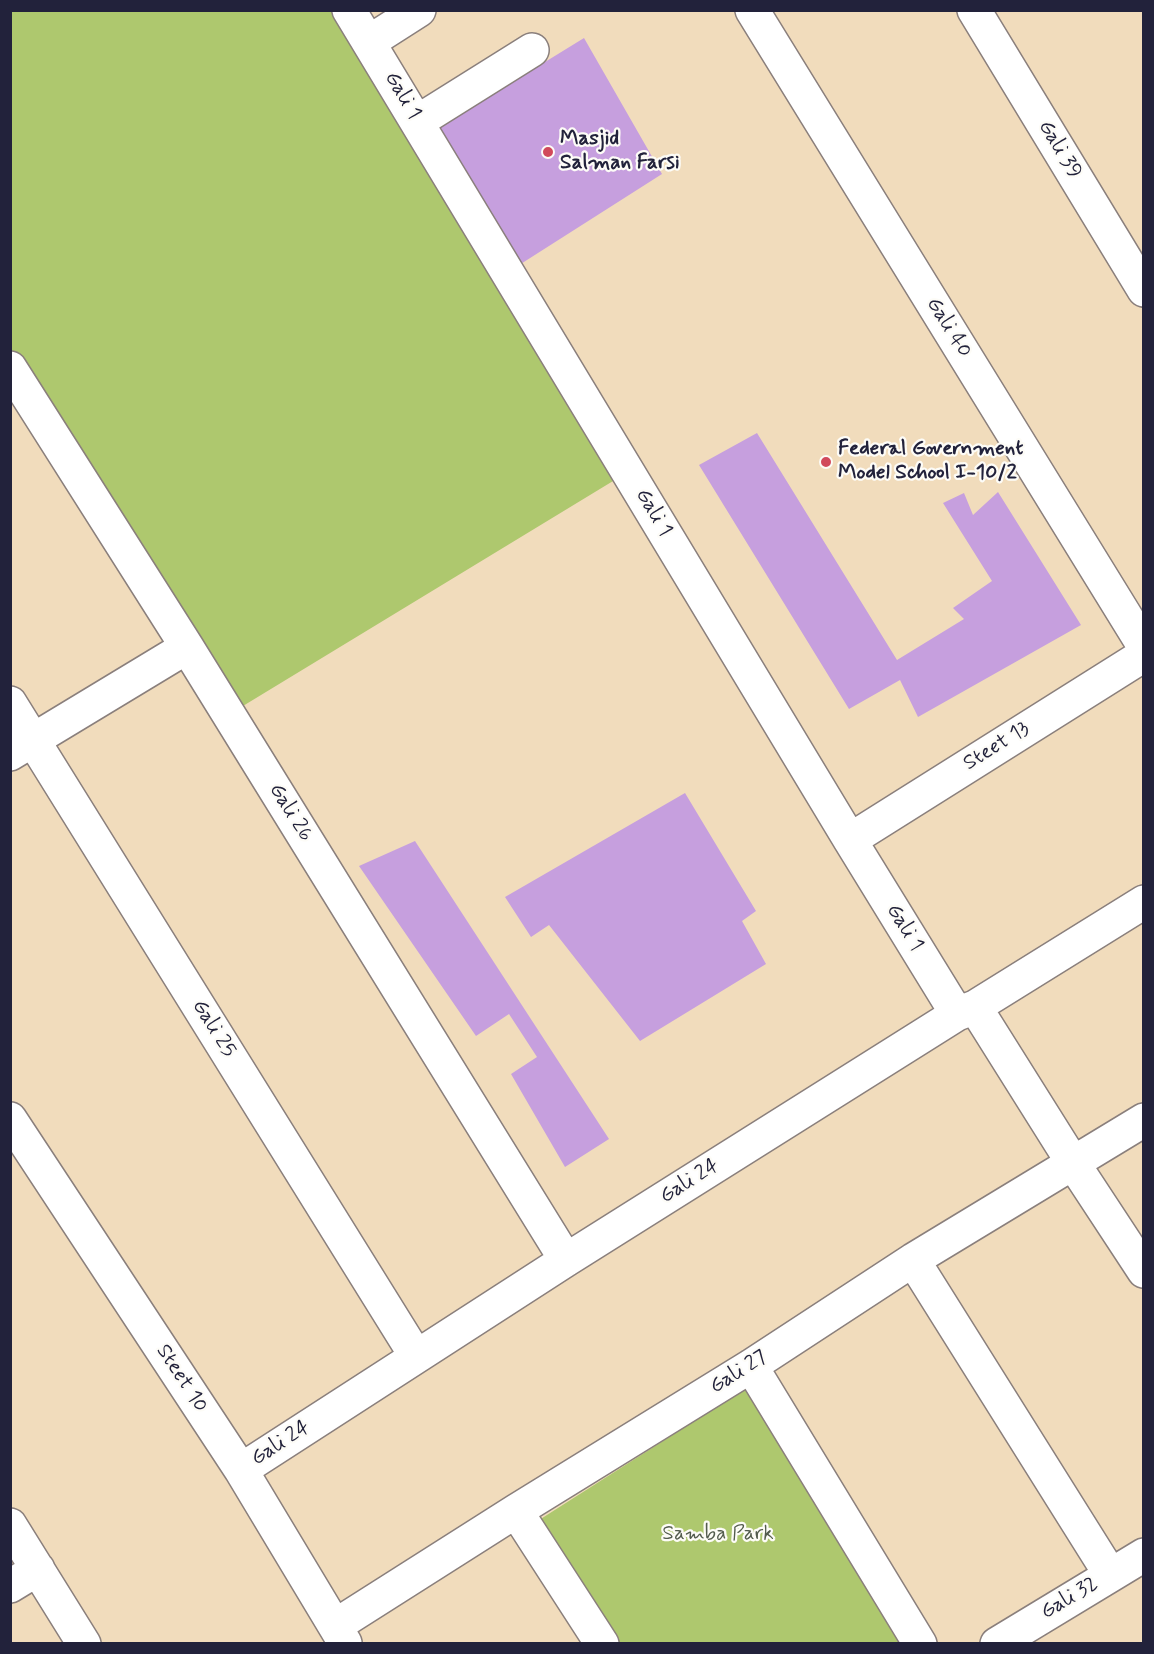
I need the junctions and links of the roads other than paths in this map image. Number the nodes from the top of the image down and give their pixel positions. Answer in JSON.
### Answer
{"nodes":[{"id":1,"x":350,"y":10,"type":"edge"},
{"id":2,"x":419,"y":10,"type":"edge"},
{"id":3,"x":752,"y":10,"type":"edge"},
{"id":4,"x":974,"y":10,"type":"edge"},
{"id":5,"x":369,"y":42,"type":"junction"},
{"id":6,"x":532,"y":50,"type":"dead end"},
{"id":7,"x":417,"y":122,"type":"junction"},
{"id":8,"x":1143,"y":290,"type":"edge"},
{"id":9,"x":10,"y":368,"type":"edge"},
{"id":10,"x":1143,"y":646,"type":"edge"},
{"id":11,"x":187,"y":647,"type":"junction"},
{"id":12,"x":1143,"y":654,"type":"edge"},
{"id":13,"x":10,"y":703,"type":"edge"},
{"id":14,"x":22,"y":747,"type":"edge"},
{"id":15,"x":850,"y":840,"type":"junction"},
{"id":16,"x":1143,"y":902,"type":"edge"},
{"id":17,"x":966,"y":1011,"type":"junction"},
{"id":18,"x":10,"y":1119,"type":"edge"},
{"id":19,"x":1143,"y":1120,"type":"edge"},
{"id":20,"x":1073,"y":1163,"type":"junction"},
{"id":21,"x":566,"y":1260,"type":"junction"},
{"id":22,"x":913,"y":1260,"type":"junction"},
{"id":23,"x":1143,"y":1271,"type":"edge"},
{"id":24,"x":416,"y":1356,"type":"junction"},
{"id":25,"x":751,"y":1366,"type":"junction"},
{"id":26,"x":241,"y":1470,"type":"junction"},
{"id":27,"x":516,"y":1511,"type":"junction"},
{"id":28,"x":10,"y":1525,"type":"edge"},
{"id":29,"x":1143,"y":1555,"type":"edge"},
{"id":30,"x":38,"y":1569,"type":"junction"},
{"id":31,"x":1110,"y":1574,"type":"junction"},
{"id":32,"x":10,"y":1586,"type":"edge"},
{"id":33,"x":340,"y":1635,"type":"edge"},
{"id":34,"x":84,"y":1644,"type":"edge"},
{"id":35,"x":602,"y":1644,"type":"edge"},
{"id":36,"x":920,"y":1644,"type":"edge"},
{"id":37,"x":997,"y":1644,"type":"edge"}],
"edges":[{"from":1,"to":5,"type":"street","name":"Gali 1"},
{"from":2,"to":5,"type":"street"},
{"from":3,"to":10,"type":"street","name":"Gali 40"},
{"from":4,"to":8,"type":"street","name":"Gali 39"},
{"from":5,"to":7,"type":"street","name":"Gali 1"},
{"from":6,"to":7,"type":"street"},
{"from":7,"to":15,"type":"street","name":"Gali 1"},
{"from":9,"to":11,"type":"street","name":"Gali 26"},
{"from":11,"to":14,"type":"street"},
{"from":11,"to":21,"type":"street","name":"Gali 26"},
{"from":12,"to":15,"type":"street","name":"Steet 13"},
{"from":13,"to":14,"type":"street","name":"Gali 25"},
{"from":14,"to":24,"type":"street","name":"Gali 25"},
{"from":15,"to":17,"type":"street","name":"Gali 1"},
{"from":16,"to":17,"type":"street","name":"Gali 24"},
{"from":17,"to":20,"type":"street","name":"Gali 1"},
{"from":17,"to":21,"type":"street","name":"Gali 24"},
{"from":18,"to":26,"type":"street","name":"Steet 10"},
{"from":19,"to":20,"type":"street","name":"Gali 27"},
{"from":20,"to":22,"type":"street","name":"Gali 27"},
{"from":20,"to":23,"type":"street","name":"Gali 1"},
{"from":21,"to":24,"type":"street","name":"Gali 24"},
{"from":22,"to":25,"type":"street","name":"Gali 27"},
{"from":22,"to":31,"type":"street"},
{"from":24,"to":26,"type":"street","name":"Gali 24"},
{"from":25,"to":27,"type":"street","name":"Gali 27"},
{"from":25,"to":36,"type":"street"},
{"from":26,"to":33,"type":"street","name":"Steet 10"},
{"from":27,"to":33,"type":"street","name":"Gali 27"},
{"from":27,"to":35,"type":"street"},
{"from":28,"to":30,"type":"street"},
{"from":29,"to":31,"type":"street","name":"Gali 32"},
{"from":30,"to":32,"type":"street"},
{"from":30,"to":34,"type":"street"},
{"from":31,"to":37,"type":"street","name":"Gali 32"}]}
